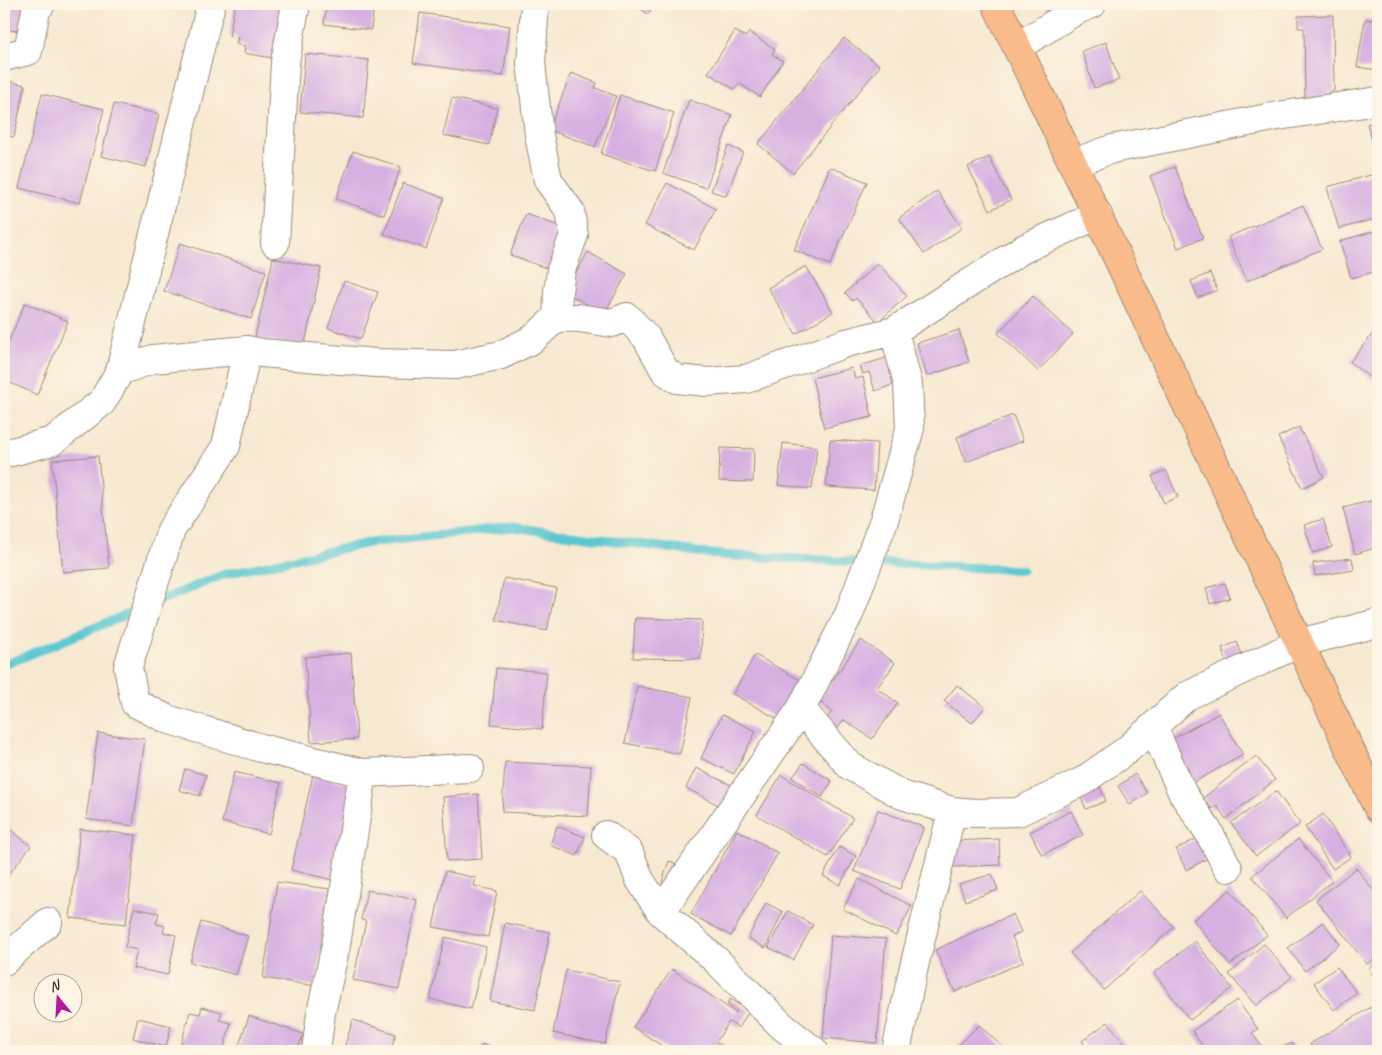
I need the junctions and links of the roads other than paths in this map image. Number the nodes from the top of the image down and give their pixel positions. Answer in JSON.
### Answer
{"nodes":[{"id":1,"x":41,"y":4,"type":"edge"},
{"id":2,"x":210,"y":4,"type":"edge"},
{"id":3,"x":296,"y":4,"type":"edge"},
{"id":4,"x":535,"y":4,"type":"edge"},
{"id":5,"x":996,"y":4,"type":"edge"},
{"id":6,"x":1092,"y":4,"type":"edge"},
{"id":7,"x":1017,"y":47,"type":"junction"},
{"id":8,"x":4,"y":57,"type":"edge"},
{"id":9,"x":1378,"y":101,"type":"edge"},
{"id":10,"x":1073,"y":163,"type":"junction"},
{"id":11,"x":1098,"y":216,"type":"junction"},
{"id":12,"x":275,"y":243,"type":"dead end"},
{"id":13,"x":557,"y":317,"type":"junction"},
{"id":14,"x":894,"y":330,"type":"junction"},
{"id":15,"x":247,"y":350,"type":"junction"},
{"id":16,"x":120,"y":371,"type":"junction"},
{"id":17,"x":4,"y":454,"type":"edge"},
{"id":18,"x":1378,"y":623,"type":"edge"},
{"id":19,"x":1299,"y":643,"type":"junction"},
{"id":20,"x":801,"y":709,"type":"junction"},
{"id":21,"x":1153,"y":727,"type":"junction"},
{"id":22,"x":470,"y":768,"type":"dead end"},
{"id":23,"x":363,"y":773,"type":"junction"},
{"id":24,"x":1378,"y":808,"type":"edge"},
{"id":25,"x":952,"y":811,"type":"junction"},
{"id":26,"x":606,"y":836,"type":"dead end"},
{"id":27,"x":1228,"y":868,"type":"dead end"},
{"id":28,"x":661,"y":912,"type":"junction"},
{"id":29,"x":48,"y":922,"type":"dead end"},
{"id":30,"x":4,"y":961,"type":"edge"},
{"id":31,"x":316,"y":1051,"type":"edge"},
{"id":32,"x":814,"y":1051,"type":"edge"},
{"id":33,"x":896,"y":1051,"type":"edge"}],
"edges":[{"from":1,"to":8,"type":"street"},
{"from":2,"to":16,"type":"street"},
{"from":3,"to":12,"type":"street"},
{"from":4,"to":13,"type":"street"},
{"from":5,"to":7,"type":"main road"},
{"from":6,"to":7,"type":"street"},
{"from":7,"to":10,"type":"main road"},
{"from":9,"to":10,"type":"street"},
{"from":10,"to":11,"type":"main road"},
{"from":11,"to":14,"type":"street"},
{"from":11,"to":19,"type":"main road"},
{"from":13,"to":14,"type":"street"},
{"from":13,"to":15,"type":"street"},
{"from":14,"to":20,"type":"street"},
{"from":15,"to":16,"type":"street"},
{"from":15,"to":23,"type":"street"},
{"from":16,"to":17,"type":"street"},
{"from":18,"to":19,"type":"street"},
{"from":19,"to":21,"type":"street"},
{"from":19,"to":24,"type":"main road"},
{"from":20,"to":25,"type":"street"},
{"from":20,"to":28,"type":"street"},
{"from":21,"to":25,"type":"street"},
{"from":21,"to":27,"type":"street"},
{"from":22,"to":23,"type":"street"},
{"from":23,"to":31,"type":"street"},
{"from":25,"to":33,"type":"street"},
{"from":26,"to":28,"type":"street"},
{"from":28,"to":32,"type":"street"},
{"from":29,"to":30,"type":"street"}]}
